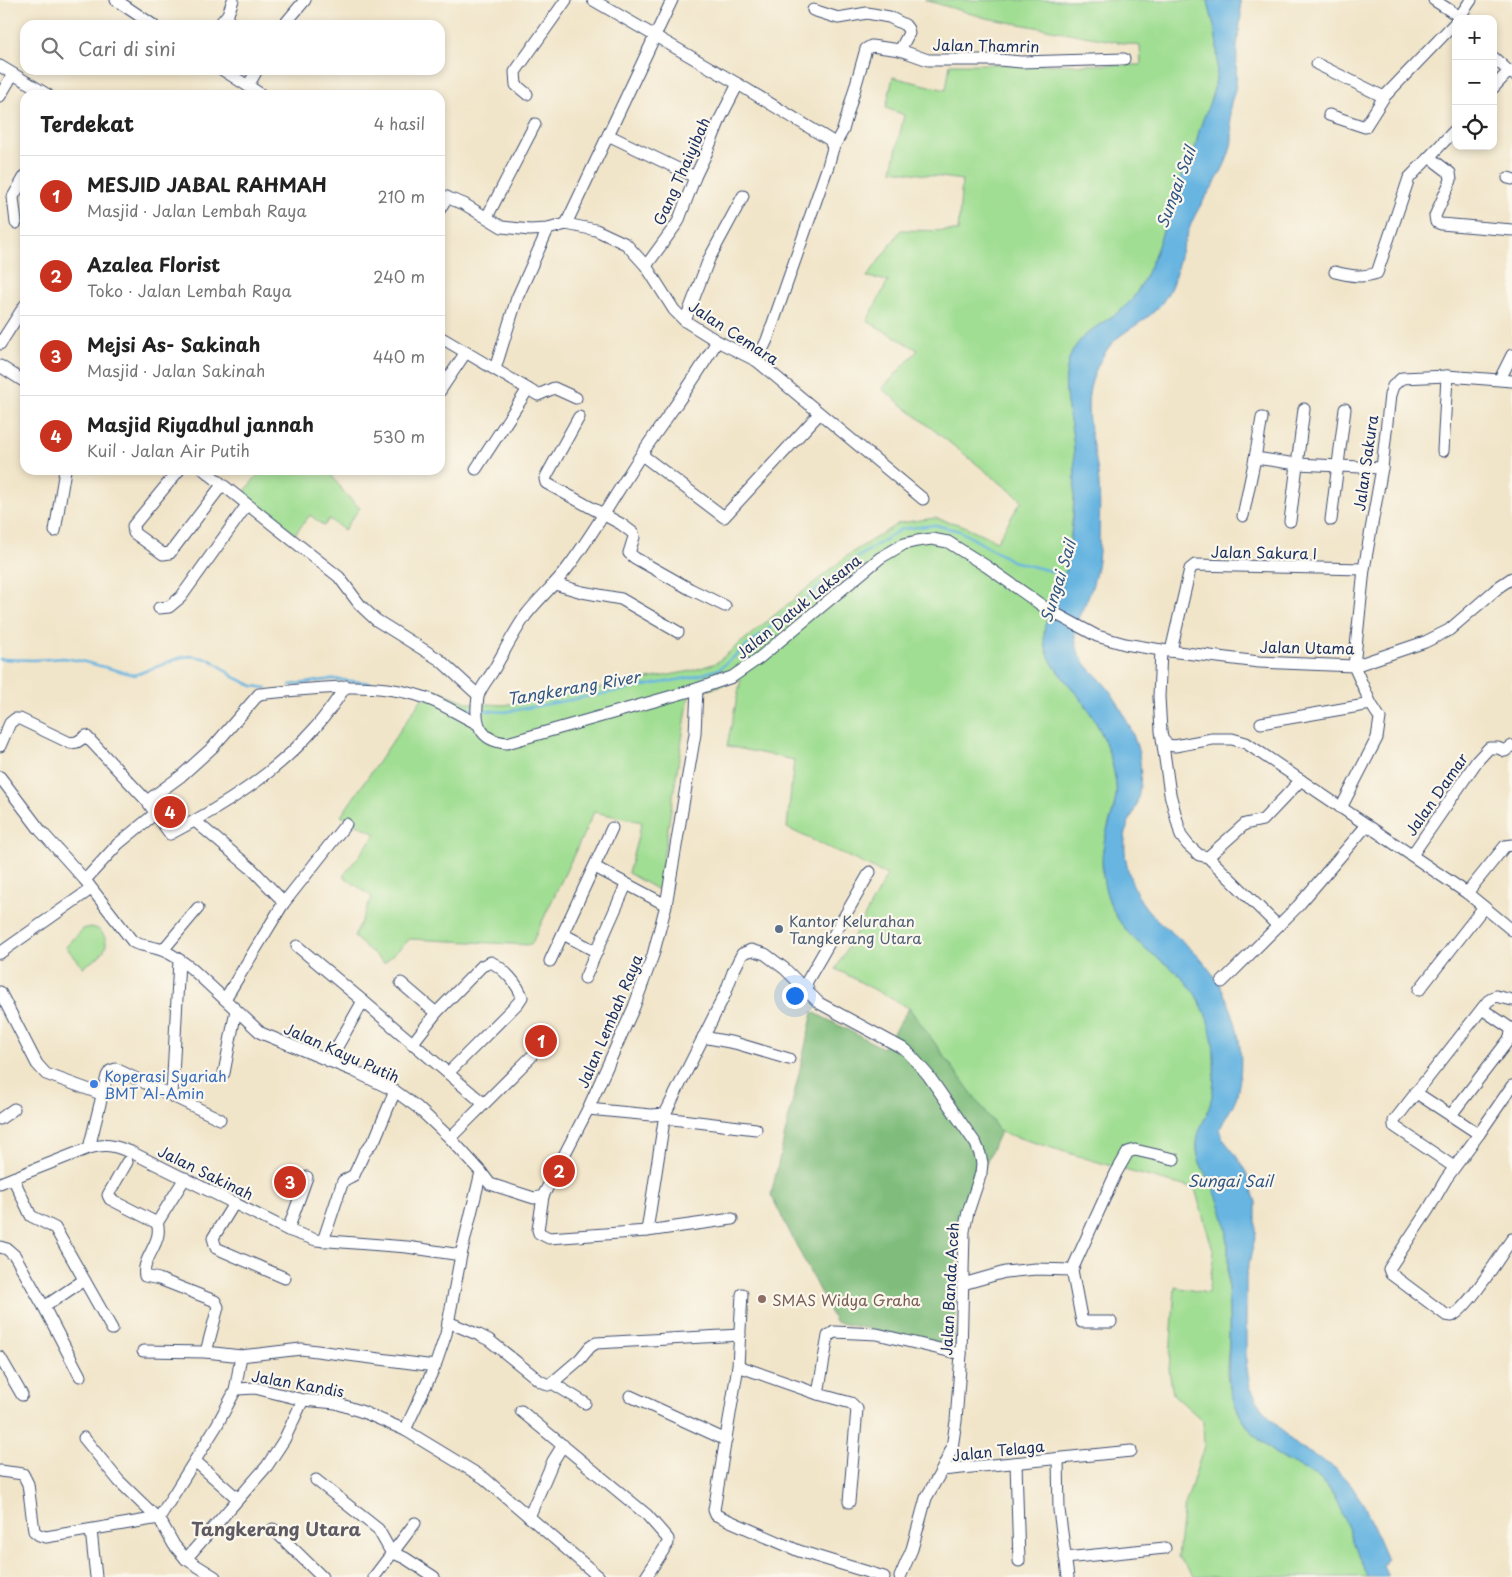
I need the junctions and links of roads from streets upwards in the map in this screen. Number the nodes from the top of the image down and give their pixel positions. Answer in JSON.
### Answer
{"nodes":[{"id":1,"x":116,"y":0,"type":"edge"},
{"id":2,"x":233,"y":0,"type":"edge"},
{"id":3,"x":305,"y":0,"type":"edge"},
{"id":4,"x":566,"y":0,"type":"edge"},
{"id":5,"x":593,"y":0,"type":"edge"},
{"id":6,"x":672,"y":0,"type":"edge"},
{"id":7,"x":1434,"y":0,"type":"edge"},
{"id":8,"x":1470,"y":0,"type":"edge"},
{"id":9,"x":813,"y":10,"type":"dead end"},
{"id":10,"x":1461,"y":15,"type":"edge"},
{"id":11,"x":1452,"y":16,"type":"edge"},
{"id":12,"x":146,"y":20,"type":"edge"},
{"id":13,"x":223,"y":20,"type":"edge"},
{"id":14,"x":288,"y":20,"type":"edge"},
{"id":15,"x":1452,"y":26,"type":"edge"},
{"id":16,"x":654,"y":36,"type":"junction"},
{"id":17,"x":900,"y":50,"type":"junction"},
{"id":18,"x":1124,"y":60,"type":"dead end"},
{"id":19,"x":1497,"y":60,"type":"edge"},
{"id":20,"x":1317,"y":64,"type":"dead end"},
{"id":21,"x":0,"y":66,"type":"edge"},
{"id":22,"x":1511,"y":72,"type":"edge"},
{"id":23,"x":13,"y":74,"type":"junction"},
{"id":24,"x":231,"y":75,"type":"edge"},
{"id":25,"x":254,"y":75,"type":"edge"},
{"id":26,"x":738,"y":84,"type":"junction"},
{"id":27,"x":1497,"y":84,"type":"edge"},
{"id":28,"x":248,"y":86,"type":"junction"},
{"id":29,"x":40,"y":90,"type":"edge"},
{"id":30,"x":254,"y":90,"type":"edge"},
{"id":31,"x":527,"y":94,"type":"dead end"},
{"id":32,"x":0,"y":96,"type":"edge"},
{"id":33,"x":1384,"y":97,"type":"junction"},
{"id":34,"x":1329,"y":115,"type":"dead end"},
{"id":35,"x":535,"y":124,"type":"dead end"},
{"id":36,"x":1452,"y":133,"type":"edge"},
{"id":37,"x":608,"y":135,"type":"junction"},
{"id":38,"x":833,"y":148,"type":"junction"},
{"id":39,"x":1429,"y":157,"type":"junction"},
{"id":40,"x":695,"y":177,"type":"junction"},
{"id":41,"x":20,"y":184,"type":"edge"},
{"id":42,"x":445,"y":196,"type":"edge"},
{"id":43,"x":743,"y":196,"type":"dead end"},
{"id":44,"x":487,"y":217,"type":"junction"},
{"id":45,"x":16,"y":223,"type":"dead end"},
{"id":46,"x":566,"y":224,"type":"junction"},
{"id":47,"x":548,"y":229,"type":"junction"},
{"id":48,"x":1512,"y":230,"type":"edge"},
{"id":49,"x":646,"y":266,"type":"junction"},
{"id":50,"x":1335,"y":272,"type":"dead end"},
{"id":51,"x":20,"y":313,"type":"edge"},
{"id":52,"x":685,"y":321,"type":"junction"},
{"id":53,"x":445,"y":341,"type":"edge"},
{"id":54,"x":717,"y":341,"type":"junction"},
{"id":55,"x":0,"y":344,"type":"edge"},
{"id":56,"x":466,"y":352,"type":"junction"},
{"id":57,"x":1512,"y":355,"type":"edge"},
{"id":58,"x":757,"y":361,"type":"junction"},
{"id":59,"x":0,"y":366,"type":"edge"},
{"id":60,"x":495,"y":369,"type":"junction"},
{"id":61,"x":1447,"y":376,"type":"junction"},
{"id":62,"x":20,"y":379,"type":"edge"},
{"id":63,"x":1500,"y":379,"type":"junction"},
{"id":64,"x":1512,"y":381,"type":"edge"},
{"id":65,"x":445,"y":384,"type":"edge"},
{"id":66,"x":528,"y":389,"type":"junction"},
{"id":67,"x":576,"y":398,"type":"dead end"},
{"id":68,"x":1304,"y":409,"type":"dead end"},
{"id":69,"x":1345,"y":409,"type":"dead end"},
{"id":70,"x":819,"y":414,"type":"junction"},
{"id":71,"x":579,"y":417,"type":"dead end"},
{"id":72,"x":1262,"y":418,"type":"dead end"},
{"id":73,"x":1444,"y":451,"type":"dead end"},
{"id":74,"x":642,"y":455,"type":"junction"},
{"id":75,"x":1255,"y":458,"type":"junction"},
{"id":76,"x":1297,"y":464,"type":"junction"},
{"id":77,"x":1337,"y":465,"type":"junction"},
{"id":78,"x":1382,"y":468,"type":"junction"},
{"id":79,"x":476,"y":469,"type":"dead end"},
{"id":80,"x":64,"y":475,"type":"edge"},
{"id":81,"x":175,"y":475,"type":"edge"},
{"id":82,"x":210,"y":475,"type":"edge"},
{"id":83,"x":222,"y":485,"type":"junction"},
{"id":84,"x":923,"y":499,"type":"dead end"},
{"id":85,"x":247,"y":506,"type":"junction"},
{"id":86,"x":604,"y":515,"type":"junction"},
{"id":87,"x":1243,"y":516,"type":"dead end"},
{"id":88,"x":1331,"y":520,"type":"dead end"},
{"id":89,"x":1290,"y":521,"type":"dead end"},
{"id":90,"x":55,"y":531,"type":"dead end"},
{"id":91,"x":1364,"y":569,"type":"junction"},
{"id":92,"x":1512,"y":578,"type":"edge"},
{"id":93,"x":555,"y":584,"type":"junction"},
{"id":94,"x":725,"y":606,"type":"dead end"},
{"id":95,"x":159,"y":608,"type":"dead end"},
{"id":96,"x":1080,"y":628,"type":"joint"},
{"id":97,"x":678,"y":632,"type":"dead end"},
{"id":98,"x":1166,"y":650,"type":"junction"},
{"id":99,"x":1354,"y":666,"type":"junction"},
{"id":100,"x":346,"y":686,"type":"junction"},
{"id":101,"x":697,"y":689,"type":"junction"},
{"id":102,"x":478,"y":696,"type":"junction"},
{"id":103,"x":1371,"y":704,"type":"junction"},
{"id":104,"x":478,"y":720,"type":"junction"},
{"id":105,"x":1261,"y":723,"type":"dead end"},
{"id":106,"x":1163,"y":740,"type":"junction"},
{"id":107,"x":0,"y":746,"type":"edge"},
{"id":108,"x":1512,"y":746,"type":"edge"},
{"id":109,"x":0,"y":777,"type":"edge"},
{"id":110,"x":1301,"y":780,"type":"junction"},
{"id":111,"x":147,"y":801,"type":"junction"},
{"id":112,"x":1341,"y":808,"type":"junction"},
{"id":113,"x":156,"y":813,"type":"junction"},
{"id":114,"x":195,"y":821,"type":"junction"},
{"id":115,"x":346,"y":824,"type":"dead end"},
{"id":116,"x":1367,"y":825,"type":"junction"},
{"id":117,"x":612,"y":828,"type":"dead end"},
{"id":118,"x":1512,"y":844,"type":"edge"},
{"id":119,"x":1412,"y":855,"type":"junction"},
{"id":120,"x":1208,"y":857,"type":"junction"},
{"id":121,"x":595,"y":867,"type":"junction"},
{"id":122,"x":870,"y":872,"type":"dead end"},
{"id":123,"x":88,"y":885,"type":"junction"},
{"id":124,"x":626,"y":885,"type":"junction"},
{"id":125,"x":1467,"y":893,"type":"junction"},
{"id":126,"x":283,"y":904,"type":"junction"},
{"id":127,"x":666,"y":905,"type":"junction"},
{"id":128,"x":1484,"y":907,"type":"junction"},
{"id":129,"x":198,"y":908,"type":"dead end"},
{"id":130,"x":1278,"y":926,"type":"junction"},
{"id":131,"x":1512,"y":930,"type":"edge"},
{"id":132,"x":563,"y":934,"type":"junction"},
{"id":133,"x":297,"y":946,"type":"dead end"},
{"id":134,"x":2,"y":949,"type":"edge"},
{"id":135,"x":163,"y":950,"type":"junction"},
{"id":136,"x":597,"y":952,"type":"junction"},
{"id":137,"x":179,"y":960,"type":"junction"},
{"id":138,"x":550,"y":961,"type":"dead end"},
{"id":139,"x":585,"y":978,"type":"dead end"},
{"id":140,"x":1222,"y":982,"type":"dead end"},
{"id":141,"x":401,"y":983,"type":"dead end"},
{"id":142,"x":1419,"y":990,"type":"dead end"},
{"id":143,"x":0,"y":992,"type":"edge"},
{"id":144,"x":809,"y":993,"type":"junction"},
{"id":145,"x":225,"y":999,"type":"junction"},
{"id":146,"x":1512,"y":1000,"type":"edge"},
{"id":147,"x":363,"y":1001,"type":"junction"},
{"id":148,"x":1482,"y":1009,"type":"junction"},
{"id":149,"x":236,"y":1010,"type":"junction"},
{"id":150,"x":436,"y":1013,"type":"junction"},
{"id":151,"x":703,"y":1037,"type":"junction"},
{"id":152,"x":412,"y":1044,"type":"junction"},
{"id":153,"x":531,"y":1057,"type":"dead end"},
{"id":154,"x":789,"y":1059,"type":"dead end"},
{"id":155,"x":329,"y":1060,"type":"junction"},
{"id":156,"x":224,"y":1073,"type":"dead end"},
{"id":157,"x":448,"y":1073,"type":"junction"},
{"id":158,"x":1511,"y":1089,"type":"edge"},
{"id":159,"x":395,"y":1091,"type":"junction"},
{"id":160,"x":1415,"y":1092,"type":"junction"},
{"id":161,"x":101,"y":1094,"type":"junction"},
{"id":162,"x":172,"y":1095,"type":"junction"},
{"id":163,"x":483,"y":1104,"type":"junction"},
{"id":164,"x":14,"y":1108,"type":"dead end"},
{"id":165,"x":588,"y":1109,"type":"junction"},
{"id":166,"x":1451,"y":1115,"type":"junction"},
{"id":167,"x":665,"y":1116,"type":"junction"},
{"id":168,"x":0,"y":1119,"type":"edge"},
{"id":169,"x":220,"y":1119,"type":"dead end"},
{"id":170,"x":756,"y":1129,"type":"dead end"},
{"id":171,"x":1479,"y":1134,"type":"junction"},
{"id":172,"x":450,"y":1138,"type":"junction"},
{"id":173,"x":89,"y":1148,"type":"junction"},
{"id":174,"x":1174,"y":1159,"type":"dead end"},
{"id":175,"x":127,"y":1162,"type":"dead end"},
{"id":176,"x":1454,"y":1167,"type":"junction"},
{"id":177,"x":482,"y":1172,"type":"junction"},
{"id":178,"x":307,"y":1177,"type":"dead end"},
{"id":179,"x":13,"y":1178,"type":"junction"},
{"id":180,"x":185,"y":1178,"type":"junction"},
{"id":181,"x":0,"y":1183,"type":"edge"},
{"id":182,"x":544,"y":1196,"type":"junction"},
{"id":183,"x":235,"y":1202,"type":"junction"},
{"id":184,"x":732,"y":1219,"type":"dead end"},
{"id":185,"x":157,"y":1223,"type":"junction"},
{"id":186,"x":288,"y":1230,"type":"junction"},
{"id":187,"x":646,"y":1231,"type":"junction"},
{"id":188,"x":1512,"y":1239,"type":"edge"},
{"id":189,"x":323,"y":1241,"type":"junction"},
{"id":190,"x":0,"y":1247,"type":"edge"},
{"id":191,"x":461,"y":1255,"type":"junction"},
{"id":192,"x":1072,"y":1270,"type":"junction"},
{"id":193,"x":285,"y":1278,"type":"dead end"},
{"id":194,"x":84,"y":1280,"type":"junction"},
{"id":195,"x":963,"y":1284,"type":"junction"},
{"id":196,"x":742,"y":1294,"type":"dead end"},
{"id":197,"x":44,"y":1307,"type":"junction"},
{"id":198,"x":448,"y":1322,"type":"junction"},
{"id":199,"x":1111,"y":1322,"type":"dead end"},
{"id":200,"x":112,"y":1329,"type":"dead end"},
{"id":201,"x":740,"y":1335,"type":"junction"},
{"id":202,"x":143,"y":1351,"type":"dead end"},
{"id":203,"x":206,"y":1352,"type":"junction"},
{"id":204,"x":961,"y":1354,"type":"junction"},
{"id":205,"x":0,"y":1356,"type":"edge"},
{"id":206,"x":241,"y":1356,"type":"junction"},
{"id":207,"x":435,"y":1366,"type":"junction"},
{"id":208,"x":738,"y":1366,"type":"junction"},
{"id":209,"x":80,"y":1376,"type":"dead end"},
{"id":210,"x":552,"y":1383,"type":"junction"},
{"id":211,"x":235,"y":1391,"type":"junction"},
{"id":212,"x":818,"y":1394,"type":"junction"},
{"id":213,"x":22,"y":1395,"type":"dead end"},
{"id":214,"x":630,"y":1396,"type":"dead end"},
{"id":215,"x":303,"y":1400,"type":"junction"},
{"id":216,"x":584,"y":1403,"type":"dead end"},
{"id":217,"x":521,"y":1411,"type":"dead end"},
{"id":218,"x":405,"y":1430,"type":"junction"},
{"id":219,"x":84,"y":1438,"type":"dead end"},
{"id":220,"x":726,"y":1440,"type":"junction"},
{"id":221,"x":564,"y":1445,"type":"junction"},
{"id":222,"x":1131,"y":1451,"type":"dead end"},
{"id":223,"x":1058,"y":1459,"type":"junction"},
{"id":224,"x":195,"y":1461,"type":"junction"},
{"id":225,"x":1016,"y":1463,"type":"junction"},
{"id":226,"x":942,"y":1470,"type":"junction"},
{"id":227,"x":0,"y":1471,"type":"edge"},
{"id":228,"x":316,"y":1480,"type":"dead end"},
{"id":229,"x":237,"y":1498,"type":"junction"},
{"id":230,"x":848,"y":1502,"type":"dead end"},
{"id":231,"x":158,"y":1517,"type":"junction"},
{"id":232,"x":529,"y":1517,"type":"junction"},
{"id":233,"x":415,"y":1523,"type":"dead end"},
{"id":234,"x":273,"y":1529,"type":"dead end"},
{"id":235,"x":92,"y":1530,"type":"junction"},
{"id":236,"x":1165,"y":1548,"type":"dead end"},
{"id":237,"x":391,"y":1552,"type":"junction"},
{"id":238,"x":1065,"y":1558,"type":"junction"},
{"id":239,"x":186,"y":1559,"type":"junction"},
{"id":240,"x":1019,"y":1561,"type":"dead end"},
{"id":241,"x":96,"y":1577,"type":"edge"},
{"id":242,"x":215,"y":1577,"type":"edge"},
{"id":243,"x":322,"y":1577,"type":"edge"},
{"id":244,"x":374,"y":1577,"type":"edge"},
{"id":245,"x":434,"y":1577,"type":"edge"},
{"id":246,"x":599,"y":1577,"type":"edge"},
{"id":247,"x":646,"y":1577,"type":"edge"},
{"id":248,"x":884,"y":1577,"type":"edge"},
{"id":249,"x":900,"y":1577,"type":"edge"},
{"id":250,"x":1068,"y":1577,"type":"edge"}],
"edges":[{"from":1,"to":12,"type":"street"},
{"from":2,"to":13,"type":"street"},
{"from":3,"to":14,"type":"street"},
{"from":4,"to":31,"type":"street"},
{"from":5,"to":16,"type":"street"},
{"from":6,"to":16,"type":"street"},
{"from":7,"to":11,"type":"street"},
{"from":8,"to":10,"type":"street"},
{"from":9,"to":17,"type":"street"},
{"from":15,"to":33,"type":"street"},
{"from":16,"to":26,"type":"street"},
{"from":16,"to":37,"type":"street"},
{"from":17,"to":18,"type":"street","name":"Jalan Thamrin"},
{"from":17,"to":38,"type":"street","name":"Jalan Thamrin"},
{"from":19,"to":22,"type":"street"},
{"from":20,"to":33,"type":"street"},
{"from":21,"to":23,"type":"street"},
{"from":22,"to":27,"type":"street"},
{"from":23,"to":29,"type":"street"},
{"from":23,"to":32,"type":"street"},
{"from":24,"to":28,"type":"street"},
{"from":25,"to":28,"type":"street"},
{"from":26,"to":38,"type":"street"},
{"from":26,"to":40,"type":"street","name":"Gang Thaiyibah"},
{"from":28,"to":30,"type":"street"},
{"from":33,"to":34,"type":"street"},
{"from":35,"to":44,"type":"street"},
{"from":36,"to":39,"type":"street"},
{"from":37,"to":40,"type":"street"},
{"from":37,"to":46,"type":"street"},
{"from":38,"to":58,"type":"street","name":"Jalan Thamrin"},
{"from":39,"to":48,"type":"street"},
{"from":39,"to":50,"type":"street"},
{"from":40,"to":49,"type":"street","name":"Gang Thaiyibah"},
{"from":41,"to":45,"type":"street"},
{"from":42,"to":44,"type":"street","name":"Jalan Cemara"},
{"from":43,"to":52,"type":"street"},
{"from":44,"to":47,"type":"street","name":"Jalan Cemara"},
{"from":46,"to":47,"type":"street","name":"Jalan Cemara"},
{"from":46,"to":49,"type":"street","name":"Jalan Cemara"},
{"from":47,"to":60,"type":"street"},
{"from":49,"to":52,"type":"street","name":"Jalan Cemara"},
{"from":51,"to":55,"type":"street"},
{"from":52,"to":54,"type":"street","name":"Jalan Cemara"},
{"from":53,"to":56,"type":"street"},
{"from":54,"to":58,"type":"street","name":"Jalan Cemara"},
{"from":54,"to":74,"type":"street"},
{"from":56,"to":60,"type":"street"},
{"from":56,"to":65,"type":"street"},
{"from":57,"to":63,"type":"street"},
{"from":58,"to":70,"type":"street","name":"Jalan Cemara"},
{"from":59,"to":62,"type":"street"},
{"from":60,"to":66,"type":"street"},
{"from":61,"to":63,"type":"street","name":"Jalan Sakura"},
{"from":61,"to":73,"type":"street"},
{"from":61,"to":78,"type":"street","name":"Jalan Sakura"},
{"from":63,"to":64,"type":"street","name":"Jalan Sakura"},
{"from":66,"to":67,"type":"street"},
{"from":66,"to":79,"type":"street"},
{"from":68,"to":76,"type":"street"},
{"from":69,"to":77,"type":"street"},
{"from":70,"to":74,"type":"street"},
{"from":70,"to":84,"type":"street","name":"Jalan Cemara"},
{"from":71,"to":86,"type":"street"},
{"from":72,"to":75,"type":"street"},
{"from":74,"to":86,"type":"street"},
{"from":75,"to":76,"type":"street"},
{"from":75,"to":87,"type":"street"},
{"from":76,"to":77,"type":"street"},
{"from":76,"to":89,"type":"street"},
{"from":77,"to":78,"type":"street"},
{"from":77,"to":88,"type":"street"},
{"from":78,"to":91,"type":"street","name":"Jalan Sakura"},
{"from":80,"to":90,"type":"street"},
{"from":81,"to":83,"type":"street"},
{"from":82,"to":83,"type":"street"},
{"from":83,"to":85,"type":"street"},
{"from":85,"to":95,"type":"street"},
{"from":85,"to":102,"type":"street"},
{"from":86,"to":93,"type":"street"},
{"from":86,"to":94,"type":"street"},
{"from":91,"to":98,"type":"street","name":"Jalan Sakura I"},
{"from":91,"to":99,"type":"street","name":"Jalan Sakura"},
{"from":92,"to":99,"type":"street","name":"Jalan Utama"},
{"from":93,"to":97,"type":"street"},
{"from":93,"to":102,"type":"street"},
{"from":96,"to":98,"type":"street","name":"Jalan Utama"},
{"from":96,"to":101,"type":"street","name":"Jalan Datuk Laksana"},
{"from":98,"to":99,"type":"street","name":"Jalan Utama"},
{"from":98,"to":106,"type":"street"},
{"from":99,"to":103,"type":"street"},
{"from":100,"to":104,"type":"street","name":"Jalan Datuk Laksana"},
{"from":100,"to":111,"type":"street","name":"Jalan Datuk Laksana"},
{"from":100,"to":114,"type":"street"},
{"from":101,"to":104,"type":"street","name":"Jalan Datuk Laksana"},
{"from":101,"to":127,"type":"street","name":"Jalan Lembah Raya"},
{"from":102,"to":104,"type":"street"},
{"from":103,"to":105,"type":"street"},
{"from":103,"to":112,"type":"street"},
{"from":106,"to":110,"type":"street"},
{"from":106,"to":120,"type":"street"},
{"from":107,"to":111,"type":"street"},
{"from":108,"to":119,"type":"street","name":"Jalan Damar"},
{"from":109,"to":123,"type":"street","name":"Jalan Kayu Putih"},
{"from":110,"to":112,"type":"street"},
{"from":110,"to":120,"type":"street"},
{"from":111,"to":113,"type":"street"},
{"from":112,"to":116,"type":"street"},
{"from":113,"to":114,"type":"street"},
{"from":113,"to":123,"type":"street"},
{"from":114,"to":126,"type":"street"},
{"from":115,"to":126,"type":"street"},
{"from":116,"to":119,"type":"street"},
{"from":116,"to":130,"type":"street"},
{"from":117,"to":121,"type":"street"},
{"from":118,"to":125,"type":"street"},
{"from":119,"to":125,"type":"street"},
{"from":120,"to":130,"type":"street"},
{"from":121,"to":124,"type":"street"},
{"from":121,"to":132,"type":"street"},
{"from":122,"to":144,"type":"street"},
{"from":123,"to":134,"type":"street"},
{"from":123,"to":135,"type":"street","name":"Jalan Kayu Putih"},
{"from":124,"to":127,"type":"street"},
{"from":124,"to":136,"type":"street"},
{"from":125,"to":128,"type":"street"},
{"from":126,"to":145,"type":"street"},
{"from":127,"to":165,"type":"street","name":"Jalan Lembah Raya"},
{"from":128,"to":131,"type":"street"},
{"from":128,"to":142,"type":"street"},
{"from":129,"to":135,"type":"street"},
{"from":130,"to":140,"type":"street"},
{"from":132,"to":136,"type":"street"},
{"from":132,"to":138,"type":"street"},
{"from":133,"to":147,"type":"street"},
{"from":135,"to":137,"type":"street","name":"Jalan Kayu Putih"},
{"from":136,"to":139,"type":"street"},
{"from":137,"to":145,"type":"street","name":"Jalan Kayu Putih"},
{"from":137,"to":162,"type":"street"},
{"from":141,"to":150,"type":"street"},
{"from":143,"to":161,"type":"street"},
{"from":144,"to":151,"type":"street","name":"Jalan Banda Aceh"},
{"from":144,"to":195,"type":"street","name":"Jalan Banda Aceh"},
{"from":145,"to":149,"type":"street","name":"Jalan Kayu Putih"},
{"from":146,"to":148,"type":"street"},
{"from":147,"to":152,"type":"street"},
{"from":147,"to":155,"type":"street"},
{"from":148,"to":160,"type":"street"},
{"from":148,"to":166,"type":"street"},
{"from":149,"to":155,"type":"street","name":"Jalan Kayu Putih"},
{"from":149,"to":156,"type":"street"},
{"from":150,"to":152,"type":"street"},
{"from":150,"to":157,"type":"street"},
{"from":151,"to":154,"type":"street"},
{"from":151,"to":167,"type":"street","name":"Jalan Banda Aceh"},
{"from":152,"to":157,"type":"street"},
{"from":153,"to":163,"type":"street"},
{"from":155,"to":159,"type":"street","name":"Jalan Kayu Putih"},
{"from":157,"to":163,"type":"street"},
{"from":158,"to":171,"type":"street"},
{"from":159,"to":172,"type":"street","name":"Jalan Kayu Putih"},
{"from":159,"to":189,"type":"street"},
{"from":160,"to":166,"type":"street"},
{"from":160,"to":176,"type":"street"},
{"from":161,"to":162,"type":"street"},
{"from":161,"to":173,"type":"street"},
{"from":162,"to":169,"type":"street"},
{"from":163,"to":172,"type":"street"},
{"from":164,"to":168,"type":"street"},
{"from":165,"to":167,"type":"street"},
{"from":165,"to":182,"type":"street","name":"Jalan Lembah Raya"},
{"from":166,"to":171,"type":"street"},
{"from":167,"to":170,"type":"street"},
{"from":167,"to":187,"type":"street","name":"Jalan Banda Aceh"},
{"from":171,"to":176,"type":"street"},
{"from":172,"to":177,"type":"street","name":"Jalan Kayu Putih"},
{"from":173,"to":179,"type":"street","name":"Jalan Sakinah"},
{"from":173,"to":180,"type":"street","name":"Jalan Sakinah"},
{"from":174,"to":192,"type":"street"},
{"from":175,"to":185,"type":"street"},
{"from":176,"to":188,"type":"street"},
{"from":177,"to":182,"type":"street"},
{"from":177,"to":191,"type":"street"},
{"from":178,"to":186,"type":"street"},
{"from":179,"to":181,"type":"street","name":"Jalan Sakinah"},
{"from":179,"to":194,"type":"street"},
{"from":180,"to":183,"type":"street","name":"Jalan Sakinah"},
{"from":180,"to":185,"type":"street"},
{"from":182,"to":187,"type":"street","name":"Jalan Lembah Raya"},
{"from":183,"to":186,"type":"street","name":"Jalan Sakinah"},
{"from":183,"to":193,"type":"street"},
{"from":184,"to":187,"type":"street"},
{"from":185,"to":203,"type":"street"},
{"from":186,"to":189,"type":"street","name":"Jalan Sakinah"},
{"from":189,"to":191,"type":"street","name":"Jalan Sakinah"},
{"from":190,"to":197,"type":"street"},
{"from":191,"to":198,"type":"street"},
{"from":192,"to":195,"type":"street"},
{"from":192,"to":199,"type":"street"},
{"from":194,"to":197,"type":"street"},
{"from":194,"to":200,"type":"street"},
{"from":195,"to":204,"type":"street","name":"Jalan Banda Aceh"},
{"from":196,"to":201,"type":"street"},
{"from":197,"to":209,"type":"street"},
{"from":198,"to":207,"type":"street"},
{"from":198,"to":210,"type":"street"},
{"from":201,"to":208,"type":"street"},
{"from":201,"to":210,"type":"street"},
{"from":202,"to":203,"type":"street"},
{"from":203,"to":206,"type":"street"},
{"from":204,"to":212,"type":"street"},
{"from":204,"to":226,"type":"street","name":"Jalan Banda Aceh"},
{"from":205,"to":213,"type":"street"},
{"from":206,"to":207,"type":"street"},
{"from":206,"to":211,"type":"street"},
{"from":207,"to":218,"type":"street"},
{"from":208,"to":212,"type":"street"},
{"from":208,"to":220,"type":"street"},
{"from":210,"to":216,"type":"street"},
{"from":211,"to":215,"type":"street","name":"Jalan Kandis"},
{"from":211,"to":224,"type":"street","name":"Jalan Kandis"},
{"from":212,"to":230,"type":"street"},
{"from":214,"to":220,"type":"street"},
{"from":215,"to":218,"type":"street","name":"Jalan Kandis"},
{"from":215,"to":229,"type":"street"},
{"from":217,"to":221,"type":"street"},
{"from":218,"to":232,"type":"street","name":"Jalan Kandis"},
{"from":219,"to":231,"type":"street"},
{"from":220,"to":248,"type":"street"},
{"from":221,"to":232,"type":"street"},
{"from":221,"to":247,"type":"street"},
{"from":222,"to":223,"type":"street","name":"Jalan Telaga"},
{"from":223,"to":225,"type":"street","name":"Jalan Telaga"},
{"from":223,"to":238,"type":"street","name":"Jalan Telaga"},
{"from":224,"to":229,"type":"street"},
{"from":224,"to":231,"type":"street","name":"Jalan Kandis"},
{"from":225,"to":226,"type":"street","name":"Jalan Telaga"},
{"from":225,"to":240,"type":"street"},
{"from":226,"to":249,"type":"street","name":"Jalan Banda Aceh"},
{"from":227,"to":235,"type":"street"},
{"from":228,"to":237,"type":"street"},
{"from":229,"to":239,"type":"street"},
{"from":231,"to":235,"type":"street"},
{"from":231,"to":239,"type":"street"},
{"from":232,"to":246,"type":"street","name":"Jalan Kandis"},
{"from":233,"to":237,"type":"street"},
{"from":234,"to":243,"type":"street"},
{"from":235,"to":241,"type":"street"},
{"from":236,"to":238,"type":"street"},
{"from":237,"to":244,"type":"street"},
{"from":237,"to":245,"type":"street"},
{"from":238,"to":250,"type":"street","name":"Jalan Telaga"},
{"from":239,"to":242,"type":"street"}]}
